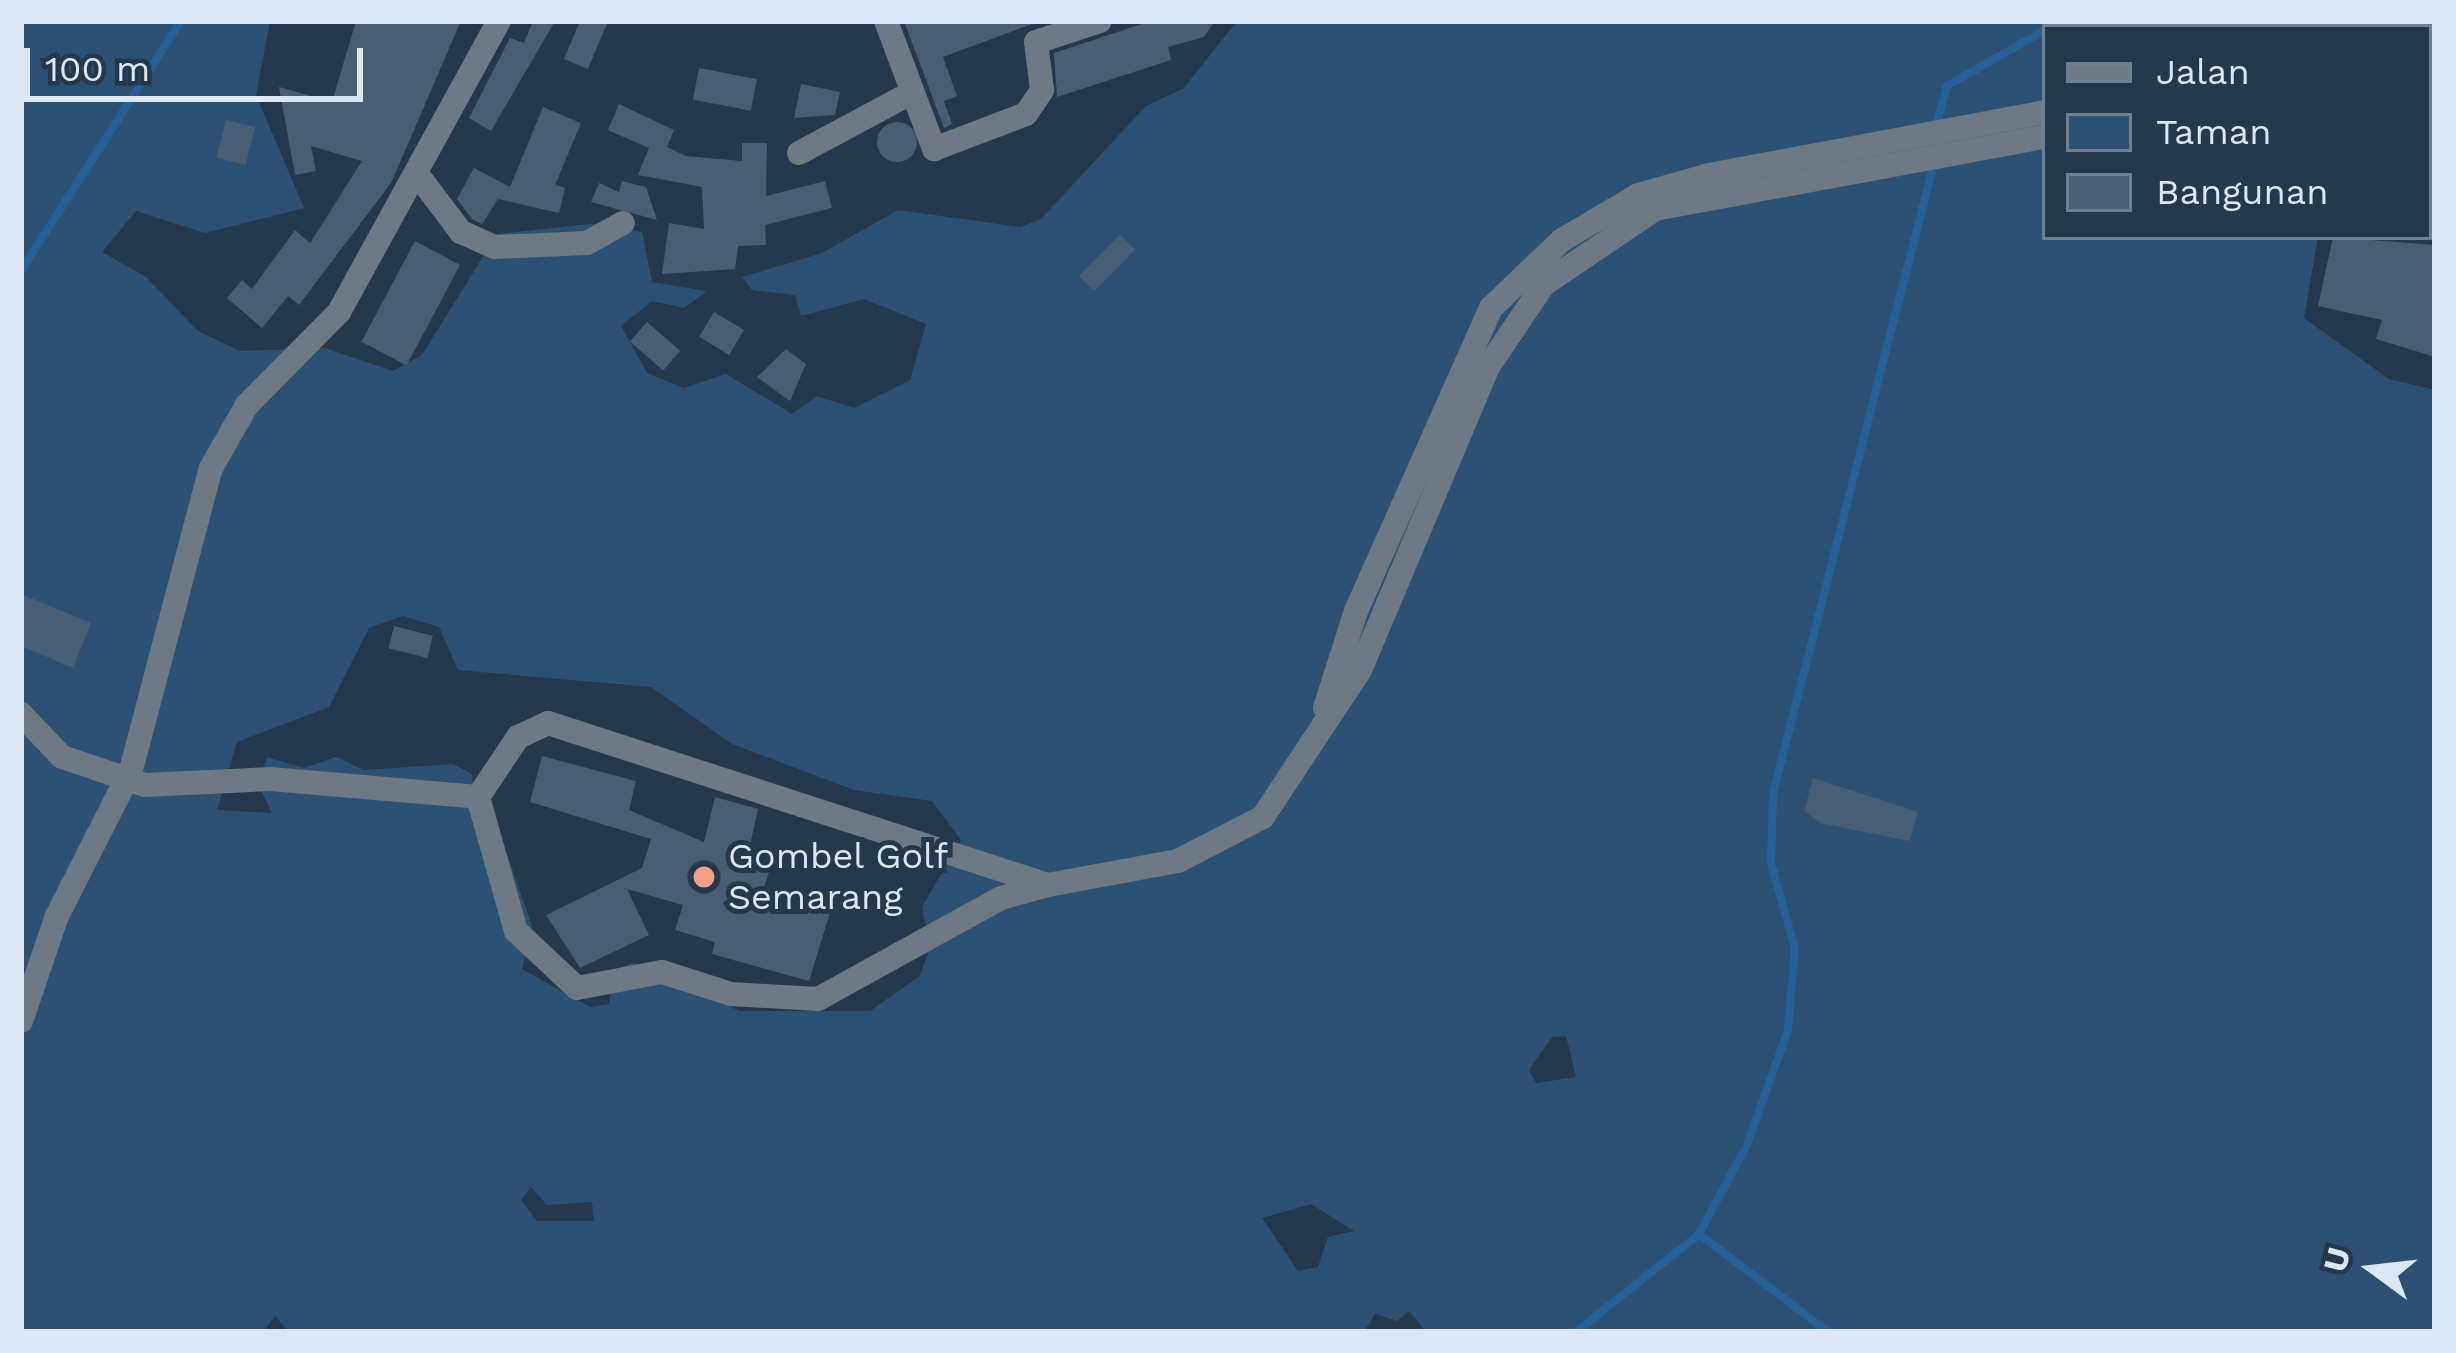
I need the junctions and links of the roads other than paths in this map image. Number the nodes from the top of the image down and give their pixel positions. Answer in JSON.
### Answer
{"nodes":[{"id":1,"x":499,"y":21,"type":"edge"},
{"id":2,"x":886,"y":21,"type":"edge"},
{"id":3,"x":1100,"y":21,"type":"edge"},
{"id":4,"x":910,"y":93,"type":"junction"},
{"id":5,"x":2042,"y":113,"type":"edge"},
{"id":6,"x":1942,"y":132,"type":"junction"},
{"id":7,"x":2042,"y":138,"type":"edge"},
{"id":8,"x":799,"y":153,"type":"dead end"},
{"id":9,"x":1942,"y":159,"type":"junction"},
{"id":10,"x":420,"y":178,"type":"junction"},
{"id":11,"x":623,"y":223,"type":"dead end"},
{"id":12,"x":1537,"y":276,"type":"junction"},
{"id":13,"x":1398,"y":518,"type":"junction"},
{"id":14,"x":1427,"y":528,"type":"junction"},
{"id":15,"x":21,"y":714,"type":"edge"},
{"id":16,"x":1321,"y":722,"type":"junction"},
{"id":17,"x":478,"y":797,"type":"junction"},
{"id":18,"x":1048,"y":885,"type":"junction"},
{"id":19,"x":21,"y":1021,"type":"edge"}],
"edges":[{"from":1,"to":10,"type":"street"},
{"from":2,"to":4,"type":"street"},
{"from":3,"to":4,"type":"street"},
{"from":4,"to":8,"type":"street"},
{"from":5,"to":6,"type":"street"},
{"from":6,"to":9,"type":"street"},
{"from":6,"to":12,"type":"street"},
{"from":7,"to":9,"type":"street"},
{"from":9,"to":12,"type":"street"},
{"from":10,"to":11,"type":"street"},
{"from":10,"to":19,"type":"street"},
{"from":12,"to":13,"type":"street"},
{"from":12,"to":14,"type":"street"},
{"from":13,"to":14,"type":"street"},
{"from":13,"to":16,"type":"street"},
{"from":14,"to":16,"type":"street"},
{"from":15,"to":17,"type":"street"},
{"from":16,"to":18,"type":"street"},
{"from":17,"to":18,"type":"street"},
{"from":17,"to":18,"type":"street"}]}
